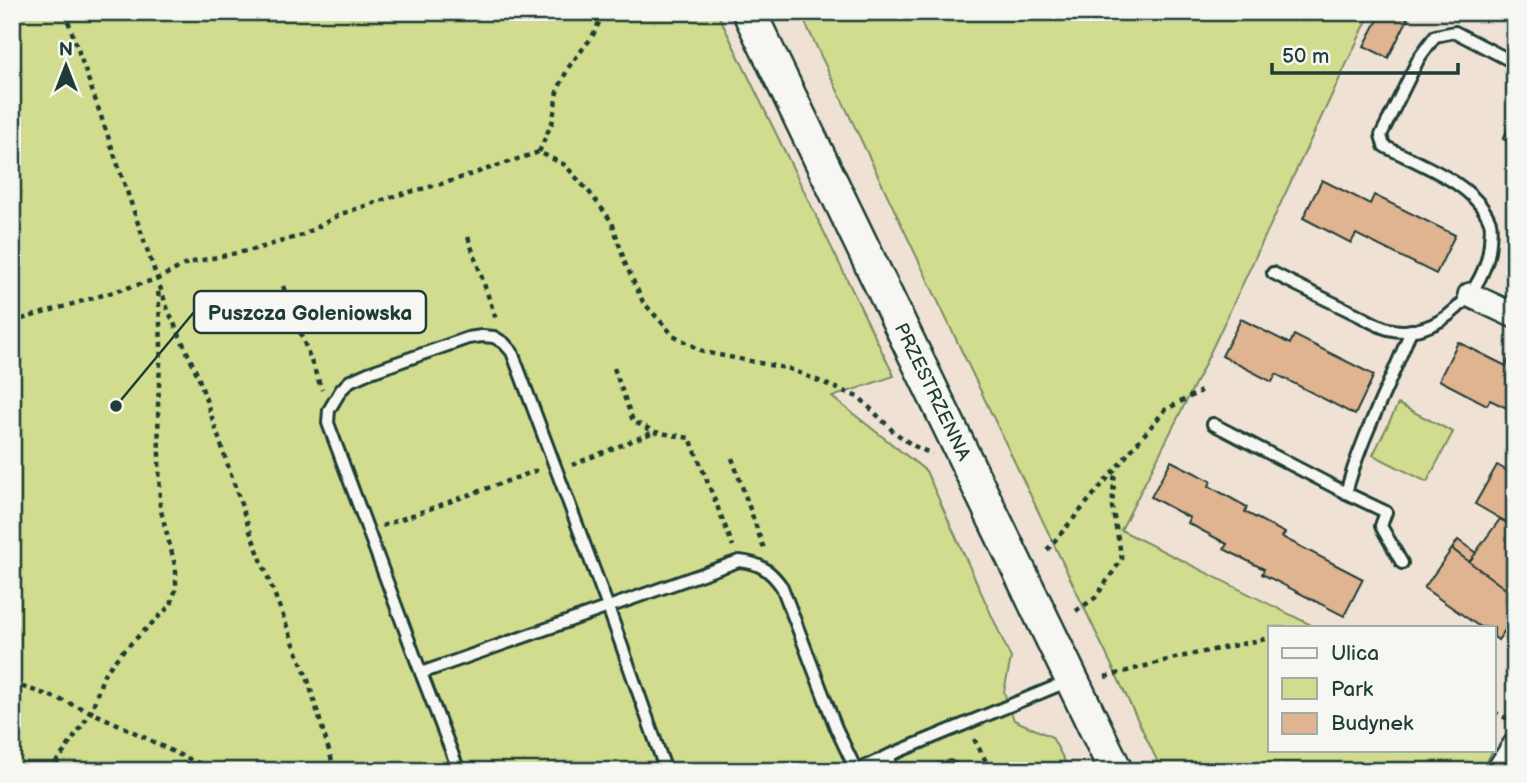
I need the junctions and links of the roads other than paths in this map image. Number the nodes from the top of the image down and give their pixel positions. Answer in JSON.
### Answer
{"nodes":[{"id":1,"x":749,"y":12,"type":"edge"},
{"id":2,"x":1515,"y":63,"type":"edge"},
{"id":3,"x":1273,"y":273,"type":"dead end"},
{"id":4,"x":1470,"y":295,"type":"junction"},
{"id":5,"x":1515,"y":316,"type":"edge"},
{"id":6,"x":1411,"y":330,"type":"junction"},
{"id":7,"x":1213,"y":424,"type":"dead end"},
{"id":8,"x":1346,"y":492,"type":"junction"},
{"id":9,"x":1402,"y":563,"type":"dead end"},
{"id":10,"x":608,"y":607,"type":"junction"},
{"id":11,"x":421,"y":673,"type":"junction"},
{"id":12,"x":1071,"y":680,"type":"junction"},
{"id":13,"x":1515,"y":745,"type":"edge"},
{"id":14,"x":890,"y":755,"type":"junction"},
{"id":15,"x":856,"y":770,"type":"edge"},
{"id":16,"x":459,"y":771,"type":"edge"},
{"id":17,"x":666,"y":771,"type":"edge"},
{"id":18,"x":890,"y":771,"type":"edge"},
{"id":19,"x":1116,"y":771,"type":"edge"},
{"id":20,"x":1498,"y":771,"type":"edge"}],
"edges":[{"from":1,"to":12,"type":"street","name":"PRZESTRZENNA"},
{"from":2,"to":4,"type":"lane"},
{"from":3,"to":6,"type":"lane"},
{"from":4,"to":5,"type":"street"},
{"from":4,"to":6,"type":"lane"},
{"from":6,"to":8,"type":"lane"},
{"from":7,"to":8,"type":"lane"},
{"from":8,"to":9,"type":"lane"},
{"from":10,"to":11,"type":"lane"},
{"from":10,"to":11,"type":"lane"},
{"from":10,"to":15,"type":"lane"},
{"from":10,"to":17,"type":"lane"},
{"from":11,"to":16,"type":"lane"},
{"from":12,"to":14,"type":"lane"},
{"from":12,"to":19,"type":"street","name":"PRZESTRZENNA"},
{"from":13,"to":20,"type":"street"},
{"from":14,"to":15,"type":"lane"},
{"from":14,"to":18,"type":"lane"}]}
